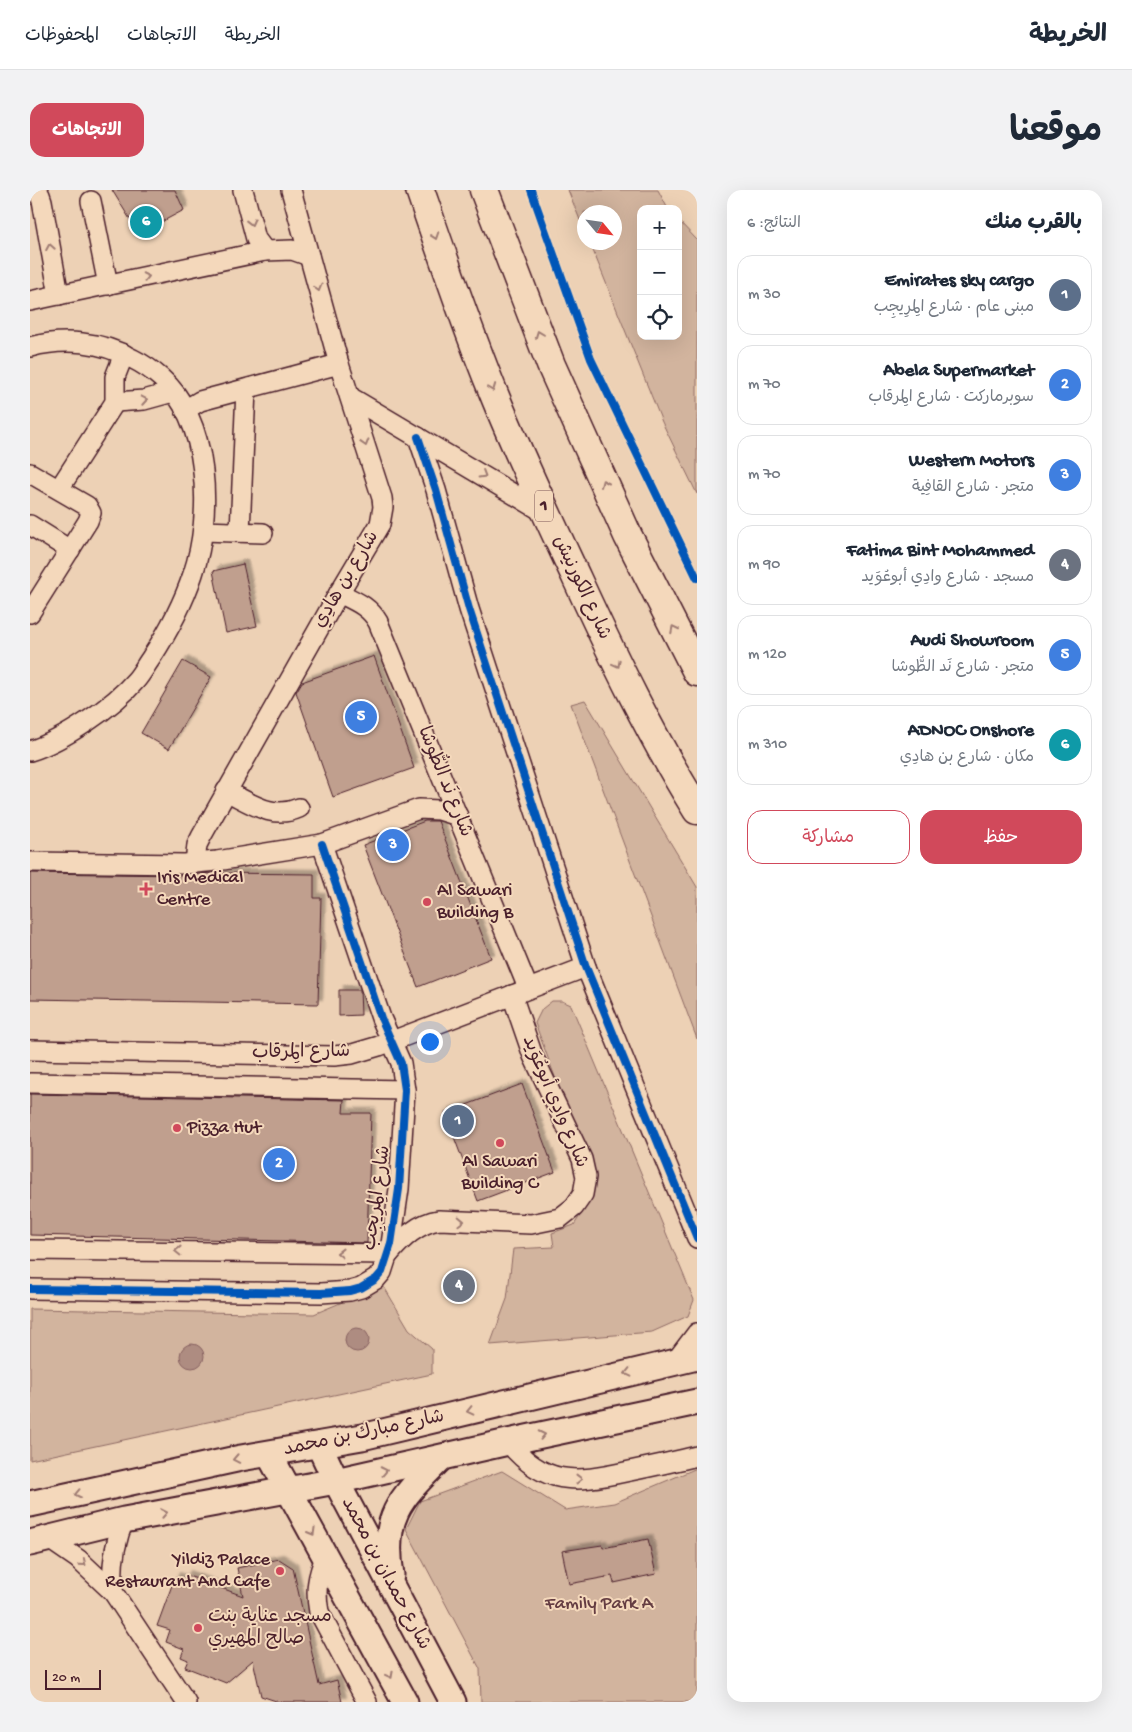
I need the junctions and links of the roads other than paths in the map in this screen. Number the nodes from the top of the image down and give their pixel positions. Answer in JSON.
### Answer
{"nodes":[{"id":1,"x":36,"y":190,"type":"edge"},
{"id":2,"x":243,"y":190,"type":"edge"},
{"id":3,"x":291,"y":190,"type":"edge"},
{"id":4,"x":420,"y":190,"type":"edge"},
{"id":5,"x":484,"y":190,"type":"edge"},
{"id":6,"x":91,"y":201,"type":"dead end"},
{"id":7,"x":265,"y":251,"type":"junction"},
{"id":8,"x":309,"y":256,"type":"junction"},
{"id":9,"x":108,"y":285,"type":"junction"},
{"id":10,"x":59,"y":295,"type":"junction"},
{"id":11,"x":30,"y":302,"type":"edge"},
{"id":12,"x":30,"y":347,"type":"edge"},
{"id":13,"x":124,"y":354,"type":"junction"},
{"id":14,"x":339,"y":364,"type":"junction"},
{"id":15,"x":246,"y":389,"type":"junction"},
{"id":16,"x":173,"y":392,"type":"junction"},
{"id":17,"x":350,"y":397,"type":"junction"},
{"id":18,"x":115,"y":402,"type":"junction"},
{"id":19,"x":185,"y":410,"type":"junction"},
{"id":20,"x":418,"y":437,"type":"junction"},
{"id":21,"x":457,"y":460,"type":"junction"},
{"id":22,"x":30,"y":472,"type":"edge"},
{"id":23,"x":59,"y":489,"type":"junction"},
{"id":24,"x":436,"y":490,"type":"junction"},
{"id":25,"x":547,"y":514,"type":"junction"},
{"id":26,"x":30,"y":525,"type":"edge"},
{"id":27,"x":203,"y":530,"type":"junction"},
{"id":28,"x":240,"y":532,"type":"junction"},
{"id":29,"x":263,"y":532,"type":"dead end"},
{"id":30,"x":70,"y":550,"type":"junction"},
{"id":31,"x":37,"y":588,"type":"edge"},
{"id":32,"x":339,"y":593,"type":"junction"},
{"id":33,"x":30,"y":613,"type":"edge"},
{"id":34,"x":697,"y":672,"type":"edge"},
{"id":35,"x":30,"y":751,"type":"edge"},
{"id":36,"x":442,"y":777,"type":"junction"},
{"id":37,"x":226,"y":791,"type":"junction"},
{"id":38,"x":299,"y":808,"type":"dead end"},
{"id":39,"x":419,"y":809,"type":"junction"},
{"id":40,"x":697,"y":810,"type":"edge"},
{"id":41,"x":458,"y":816,"type":"junction"},
{"id":42,"x":322,"y":844,"type":"junction"},
{"id":43,"x":30,"y":862,"type":"edge"},
{"id":44,"x":195,"y":863,"type":"junction"},
{"id":45,"x":586,"y":967,"type":"junction"},
{"id":46,"x":520,"y":992,"type":"junction"},
{"id":47,"x":391,"y":1041,"type":"junction"},
{"id":48,"x":30,"y":1050,"type":"edge"},
{"id":49,"x":30,"y":1083,"type":"edge"},
{"id":50,"x":405,"y":1090,"type":"junction"},
{"id":51,"x":399,"y":1189,"type":"junction"},
{"id":52,"x":428,"y":1222,"type":"junction"},
{"id":53,"x":697,"y":1238,"type":"edge"},
{"id":54,"x":30,"y":1250,"type":"edge"},
{"id":55,"x":389,"y":1254,"type":"junction"},
{"id":56,"x":30,"y":1289,"type":"edge"},
{"id":57,"x":697,"y":1334,"type":"edge"},
{"id":58,"x":686,"y":1359,"type":"edge"},
{"id":59,"x":697,"y":1402,"type":"edge"},
{"id":60,"x":508,"y":1442,"type":"junction"},
{"id":61,"x":319,"y":1445,"type":"junction"},
{"id":62,"x":269,"y":1454,"type":"junction"},
{"id":63,"x":697,"y":1456,"type":"edge"},
{"id":64,"x":441,"y":1458,"type":"junction"},
{"id":65,"x":336,"y":1481,"type":"junction"},
{"id":66,"x":289,"y":1490,"type":"junction"},
{"id":67,"x":30,"y":1504,"type":"edge"},
{"id":68,"x":124,"y":1520,"type":"junction"},
{"id":69,"x":39,"y":1541,"type":"edge"},
{"id":70,"x":326,"y":1556,"type":"junction"},
{"id":71,"x":394,"y":1590,"type":"junction"},
{"id":72,"x":113,"y":1592,"type":"junction"},
{"id":73,"x":186,"y":1702,"type":"edge"},
{"id":74,"x":367,"y":1702,"type":"edge"},
{"id":75,"x":405,"y":1702,"type":"edge"},
{"id":76,"x":453,"y":1702,"type":"edge"}],
"edges":[{"from":10,"to":1,"type":"street","one_way":true},
{"from":2,"to":7,"type":"street","one_way":true},
{"from":3,"to":8,"type":"street","name":"شارع بن هادِي"},
{"from":4,"to":25,"type":"highway","name":"شارع الكورنيش","number":"1","one_way":true},
{"from":34,"to":5,"type":"highway","one_way":true},
{"from":6,"to":9,"type":"street"},
{"from":7,"to":8,"type":"street"},
{"from":9,"to":7,"type":"street","one_way":true},
{"from":8,"to":14,"type":"street","name":"شارع بن هادِي","one_way":true},
{"from":9,"to":10,"type":"street"},
{"from":10,"to":11,"type":"street"},
{"from":12,"to":13,"type":"street"},
{"from":13,"to":16,"type":"street"},
{"from":13,"to":18,"type":"street"},
{"from":14,"to":15,"type":"street"},
{"from":14,"to":17,"type":"street","name":"شارع بن هادِي"},
{"from":15,"to":19,"type":"street"},
{"from":15,"to":28,"type":"street"},
{"from":18,"to":16,"type":"street","one_way":true},
{"from":16,"to":19,"type":"street"},
{"from":17,"to":20,"type":"street"},
{"from":17,"to":32,"type":"street","name":"شارع بن هادِي","one_way":true},
{"from":18,"to":23,"type":"street"},
{"from":19,"to":27,"type":"street"},
{"from":20,"to":21,"type":"street"},
{"from":20,"to":24,"type":"street"},
{"from":21,"to":24,"type":"street"},
{"from":21,"to":25,"type":"street","one_way":true},
{"from":22,"to":23,"type":"street"},
{"from":23,"to":30,"type":"street"},
{"from":24,"to":45,"type":"street"},
{"from":25,"to":40,"type":"highway","name":"شارع الكورنيش","number":"1","one_way":true},
{"from":26,"to":30,"type":"street"},
{"from":27,"to":28,"type":"street"},
{"from":27,"to":35,"type":"street"},
{"from":28,"to":29,"type":"street"},
{"from":30,"to":31,"type":"street"},
{"from":31,"to":33,"type":"street"},
{"from":32,"to":36,"type":"street","name":"شارع نَد الطُّوشا"},
{"from":32,"to":37,"type":"street","name":"شارع بن هادِي"},
{"from":36,"to":39,"type":"street"},
{"from":36,"to":41,"type":"street","name":"شارع نَد الطُّوشا"},
{"from":37,"to":38,"type":"street"},
{"from":37,"to":44,"type":"street","name":"شارع بن هادِي"},
{"from":39,"to":41,"type":"street"},
{"from":39,"to":42,"type":"street"},
{"from":41,"to":46,"type":"street","name":"شارع نَد الطُّوشا"},
{"from":42,"to":44,"type":"street"},
{"from":42,"to":47,"type":"street","name":"شارع المِرِيجِب"},
{"from":43,"to":44,"type":"street"},
{"from":45,"to":46,"type":"street","name":"شارع المِرقاب"},
{"from":45,"to":53,"type":"street"},
{"from":46,"to":47,"type":"street","name":"شارع المِرقاب"},
{"from":52,"to":46,"type":"street","name":"شارع وادِي أبوعُوَيد","one_way":true},
{"from":47,"to":48,"type":"street","name":"شارع المِرقاب"},
{"from":47,"to":50,"type":"street","name":"شارع المِرِيجِب"},
{"from":49,"to":50,"type":"street"},
{"from":50,"to":51,"type":"street","name":"شارع المِرِيجِب"},
{"from":51,"to":52,"type":"street"},
{"from":51,"to":55,"type":"street","name":"شارع المِرِيجِب"},
{"from":52,"to":55,"type":"street"},
{"from":55,"to":54,"type":"street","one_way":true},
{"from":55,"to":56,"type":"street","name":"شارع المِرِيجِب"},
{"from":57,"to":58,"type":"street"},
{"from":58,"to":61,"type":"main road","name":"شارع مبارك بن محمد","one_way":true},
{"from":60,"to":59,"type":"main road","name":"شارع مبارك بن محمد","one_way":true},
{"from":60,"to":63,"type":"street","one_way":true},
{"from":60,"to":64,"type":"main road","name":"شارع مبارك بن محمد"},
{"from":61,"to":62,"type":"main road","name":"شارع مبارك بن محمد"},
{"from":61,"to":65,"type":"main road","name":"شارع حمدان بن محمد"},
{"from":62,"to":66,"type":"main road"},
{"from":62,"to":67,"type":"main road","name":"شارع مبارك بن محمد","one_way":true},
{"from":65,"to":64,"type":"main road","name":"شارع مبارك بن محمد","one_way":true},
{"from":64,"to":71,"type":"main road"},
{"from":65,"to":66,"type":"main road","name":"شارع مبارك بن محمد"},
{"from":65,"to":71,"type":"main road","name":"شارع حمدان بن محمد"},
{"from":68,"to":66,"type":"main road","name":"شارع مبارك بن محمد","one_way":true},
{"from":66,"to":70,"type":"main road","one_way":true},
{"from":68,"to":69,"type":"main road","name":"شارع مبارك بن محمد"},
{"from":68,"to":72,"type":"street"},
{"from":69,"to":72,"type":"street","one_way":true},
{"from":70,"to":74,"type":"street"},
{"from":70,"to":75,"type":"main road","one_way":true},
{"from":71,"to":76,"type":"main road","name":"شارع حمدان بن محمد"},
{"from":72,"to":73,"type":"street"}]}
